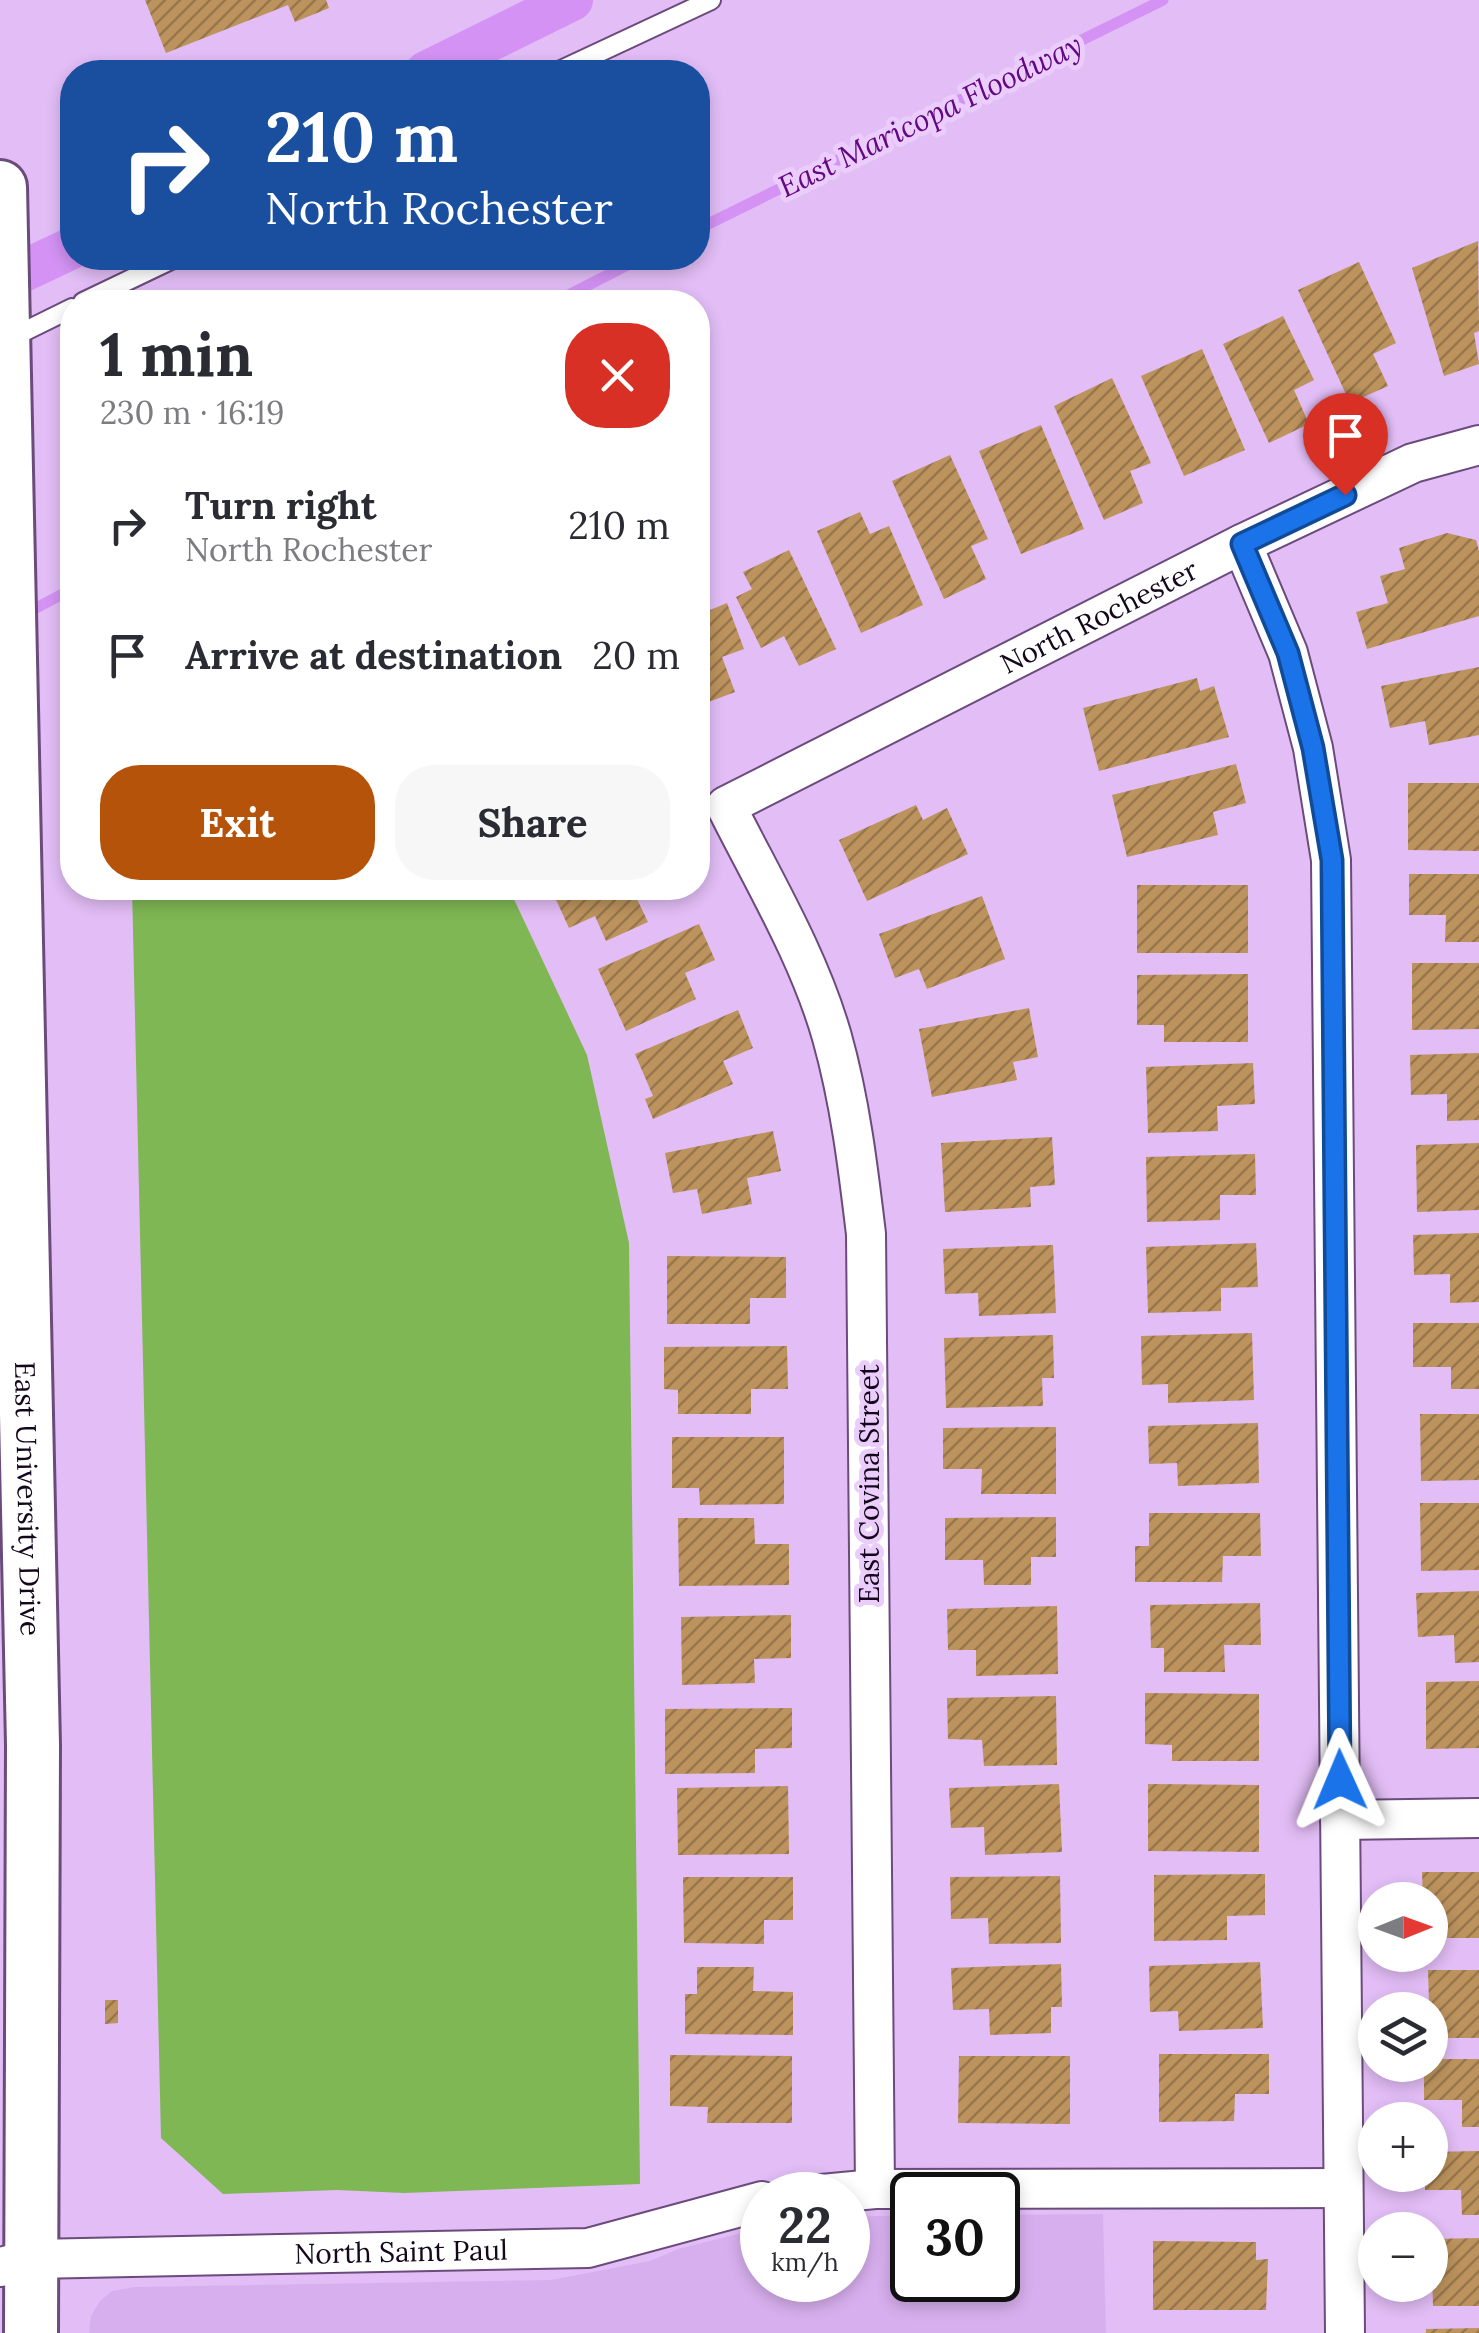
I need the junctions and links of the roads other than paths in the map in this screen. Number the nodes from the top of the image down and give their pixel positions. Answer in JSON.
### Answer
{"nodes":[{"id":1,"x":710,"y":0,"type":"edge"},
{"id":2,"x":582,"y":60,"type":"edge"},
{"id":3,"x":0,"y":187,"type":"edge"},
{"id":4,"x":2,"y":264,"type":"edge"},
{"id":5,"x":150,"y":270,"type":"edge"},
{"id":6,"x":109,"y":290,"type":"edge"},
{"id":7,"x":60,"y":312,"type":"edge"},
{"id":8,"x":2,"y":334,"type":"edge"},
{"id":9,"x":1479,"y":445,"type":"edge"},
{"id":10,"x":1242,"y":544,"type":"junction"},
{"id":11,"x":726,"y":806,"type":"joint"},
{"id":12,"x":7,"y":887,"type":"edge"},
{"id":13,"x":1479,"y":1818,"type":"edge"},
{"id":14,"x":1340,"y":1820,"type":"junction"},
{"id":15,"x":1342,"y":2188,"type":"junction"},
{"id":16,"x":870,"y":2189,"type":"edge"},
{"id":17,"x":874,"y":2189,"type":"junction"},
{"id":18,"x":740,"y":2207,"type":"edge"},
{"id":19,"x":11,"y":2258,"type":"edge"},
{"id":20,"x":32,"y":2333,"type":"edge"},
{"id":21,"x":1345,"y":2333,"type":"edge"}],
"edges":[{"from":1,"to":2,"type":"lane"},
{"from":3,"to":4,"type":"main road","name":"East University Drive"},
{"from":4,"to":8,"type":"main road","name":"East University Drive"},
{"from":5,"to":6,"type":"lane"},
{"from":7,"to":8,"type":"lane"},
{"from":8,"to":12,"type":"main road","name":"East University Drive"},
{"from":9,"to":10,"type":"street","name":"North Rochester"},
{"from":10,"to":11,"type":"street","name":"North Rochester"},
{"from":10,"to":14,"type":"street"},
{"from":11,"to":17,"type":"street","name":"East Covina Street"},
{"from":12,"to":19,"type":"main road","name":"East University Drive"},
{"from":13,"to":14,"type":"street"},
{"from":14,"to":15,"type":"street"},
{"from":15,"to":17,"type":"street"},
{"from":15,"to":21,"type":"street"},
{"from":16,"to":17,"type":"street"},
{"from":18,"to":19,"type":"street","name":"North Saint Paul"},
{"from":19,"to":20,"type":"main road","name":"East University Drive"}]}
